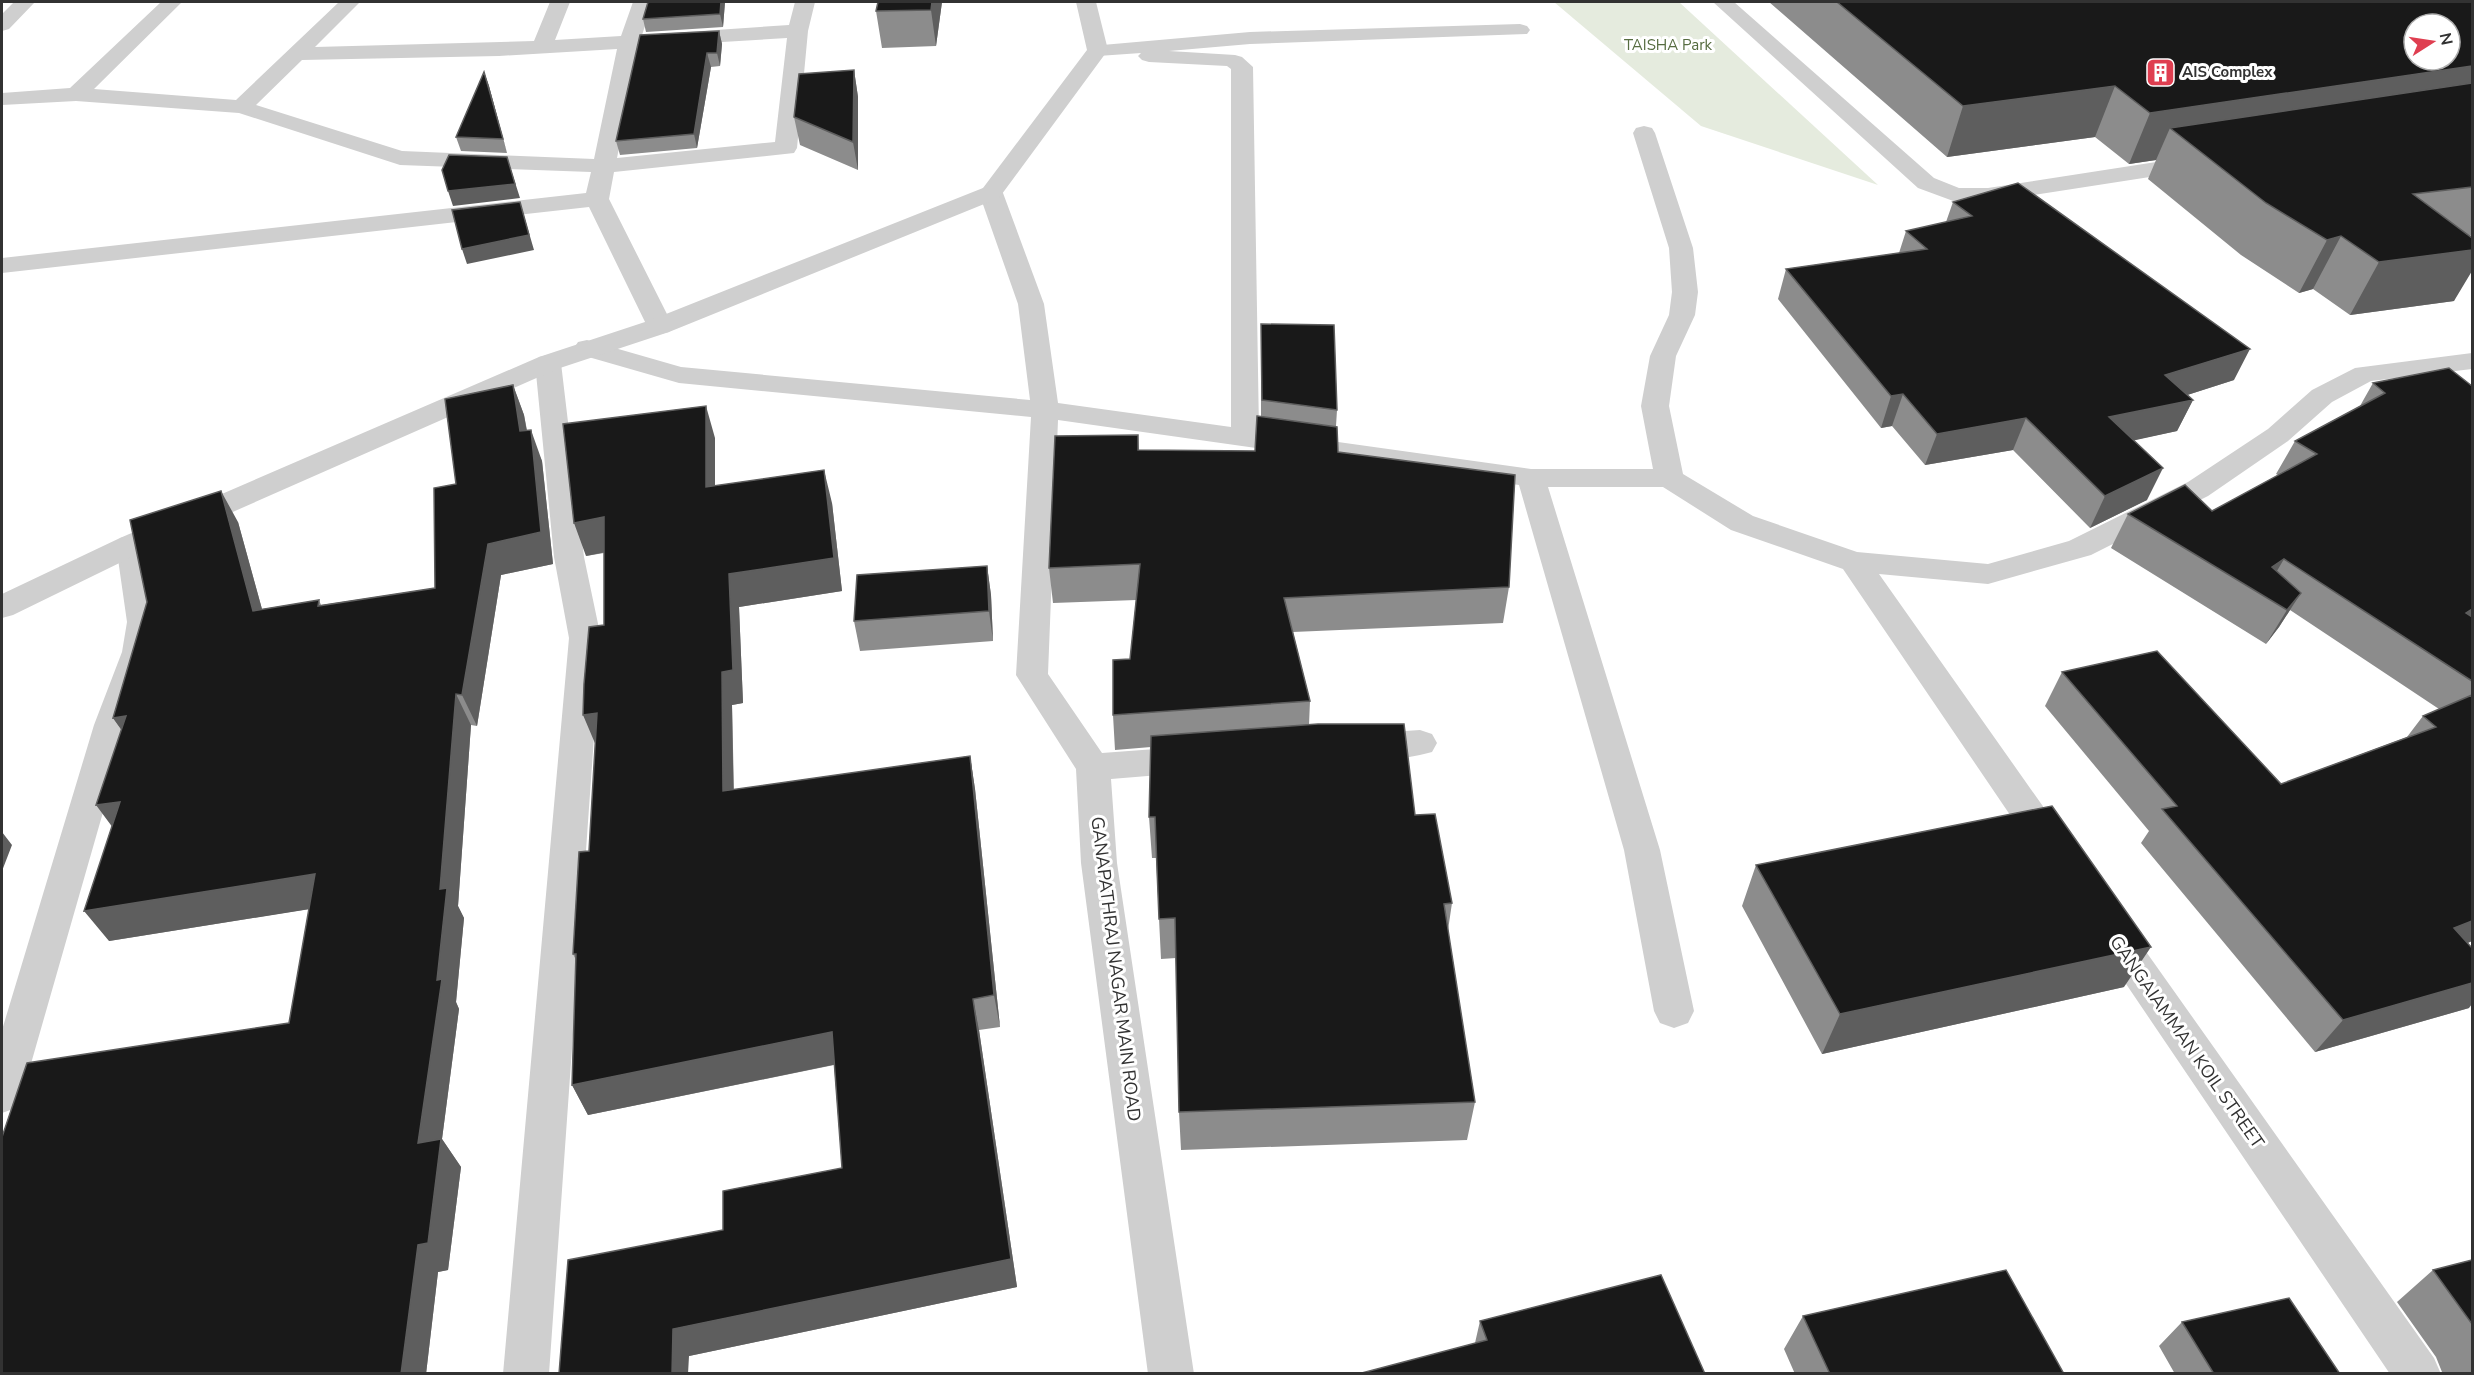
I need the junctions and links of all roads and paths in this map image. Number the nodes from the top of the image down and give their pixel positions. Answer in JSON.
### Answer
{"nodes":[{"id":1,"x":25,"y":2,"type":"edge"},
{"id":2,"x":172,"y":2,"type":"edge"},
{"id":3,"x":350,"y":2,"type":"edge"},
{"id":4,"x":560,"y":2,"type":"edge"},
{"id":5,"x":643,"y":2,"type":"edge"},
{"id":6,"x":806,"y":2,"type":"edge"},
{"id":7,"x":1086,"y":2,"type":"edge"},
{"id":8,"x":1723,"y":2,"type":"edge"},
{"id":9,"x":2,"y":25,"type":"edge"},
{"id":10,"x":1520,"y":30,"type":"dead end"},
{"id":11,"x":798,"y":31,"type":"junction"},
{"id":12,"x":629,"y":43,"type":"junction"},
{"id":13,"x":542,"y":48,"type":"junction"},
{"id":14,"x":1098,"y":50,"type":"junction"},
{"id":15,"x":295,"y":54,"type":"junction"},
{"id":16,"x":1149,"y":56,"type":"dead end"},
{"id":17,"x":76,"y":94,"type":"junction"},
{"id":18,"x":2,"y":99,"type":"edge"},
{"id":19,"x":241,"y":106,"type":"junction"},
{"id":20,"x":1644,"y":133,"type":"dead end"},
{"id":21,"x":2213,"y":160,"type":"edge"},
{"id":22,"x":603,"y":166,"type":"junction"},
{"id":23,"x":991,"y":193,"type":"junction"},
{"id":24,"x":597,"y":199,"type":"junction"},
{"id":25,"x":2,"y":266,"type":"edge"},
{"id":26,"x":660,"y":326,"type":"junction"},
{"id":27,"x":588,"y":348,"type":"junction"},
{"id":28,"x":2472,"y":361,"type":"edge"},
{"id":29,"x":548,"y":363,"type":"junction"},
{"id":30,"x":1045,"y":410,"type":"junction"},
{"id":31,"x":1245,"y":438,"type":"junction"},
{"id":32,"x":1531,"y":478,"type":"junction"},
{"id":33,"x":1669,"y":478,"type":"junction"},
{"id":34,"x":131,"y":545,"type":"junction"},
{"id":35,"x":1854,"y":562,"type":"junction"},
{"id":36,"x":2,"y":608,"type":"edge"},
{"id":37,"x":1420,"y":743,"type":"dead end"},
{"id":38,"x":1328,"y":750,"type":"edge"},
{"id":39,"x":1223,"y":757,"type":"edge"},
{"id":40,"x":1093,"y":766,"type":"junction"},
{"id":41,"x":1674,"y":1011,"type":"dead end"},
{"id":42,"x":2,"y":1095,"type":"edge"},
{"id":43,"x":526,"y":1374,"type":"edge"},
{"id":44,"x":1171,"y":1374,"type":"edge"},
{"id":45,"x":2418,"y":1374,"type":"edge"}],
"edges":[{"from":1,"to":9,"type":"street"},
{"from":2,"to":17,"type":"street"},
{"from":3,"to":15,"type":"street"},
{"from":4,"to":13,"type":"street"},
{"from":5,"to":12,"type":"street"},
{"from":6,"to":11,"type":"street"},
{"from":7,"to":14,"type":"street"},
{"from":8,"to":21,"type":"street"},
{"from":10,"to":14,"type":"street"},
{"from":11,"to":12,"type":"street"},
{"from":11,"to":22,"type":"street"},
{"from":12,"to":13,"type":"street"},
{"from":12,"to":22,"type":"street"},
{"from":13,"to":15,"type":"street"},
{"from":14,"to":23,"type":"street"},
{"from":15,"to":19,"type":"street"},
{"from":16,"to":31,"type":"street"},
{"from":17,"to":18,"type":"street"},
{"from":17,"to":19,"type":"street"},
{"from":19,"to":22,"type":"street"},
{"from":20,"to":33,"type":"street"},
{"from":22,"to":24,"type":"street"},
{"from":23,"to":26,"type":"street"},
{"from":23,"to":30,"type":"street"},
{"from":24,"to":25,"type":"street"},
{"from":24,"to":26,"type":"street"},
{"from":26,"to":27,"type":"street"},
{"from":27,"to":29,"type":"street"},
{"from":27,"to":30,"type":"street"},
{"from":28,"to":35,"type":"street"},
{"from":29,"to":34,"type":"street"},
{"from":29,"to":43,"type":"street"},
{"from":30,"to":31,"type":"street"},
{"from":30,"to":40,"type":"street"},
{"from":31,"to":32,"type":"street"},
{"from":32,"to":33,"type":"street"},
{"from":32,"to":41,"type":"street"},
{"from":33,"to":35,"type":"street"},
{"from":34,"to":36,"type":"street"},
{"from":34,"to":42,"type":"street"},
{"from":35,"to":45,"type":"street","name":"GANGAIAMMAN KOIL STREET"},
{"from":37,"to":38,"type":"street"},
{"from":39,"to":40,"type":"street"},
{"from":40,"to":44,"type":"street","name":"GANAPATHRAJ NAGAR MAIN ROAD"}]}
